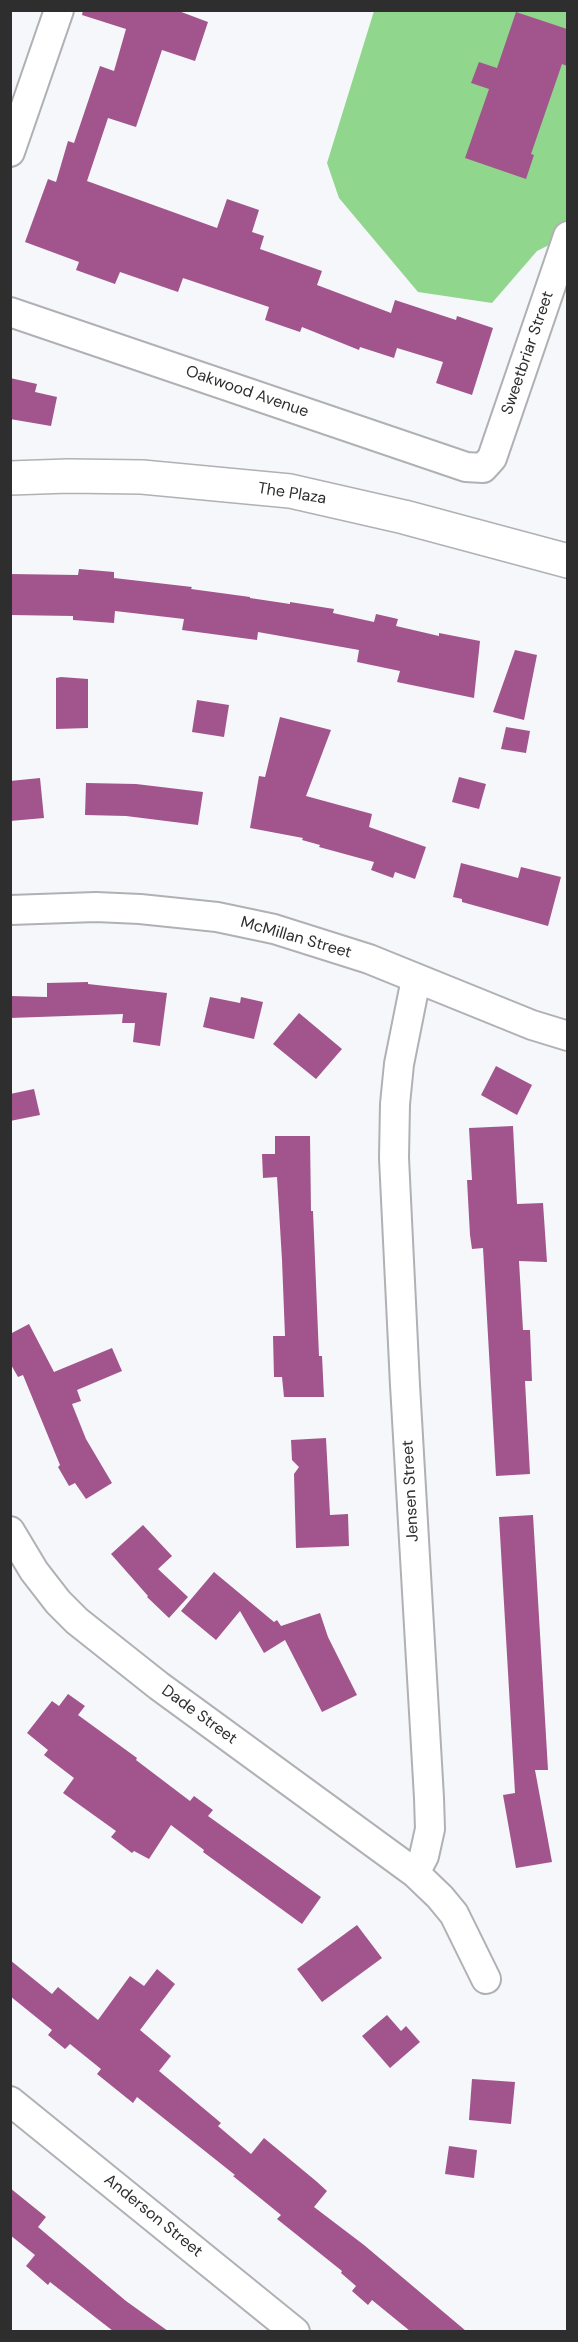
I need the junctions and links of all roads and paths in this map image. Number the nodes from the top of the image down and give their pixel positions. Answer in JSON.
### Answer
{"nodes":[{"id":1,"x":58,"y":10,"type":"edge"},
{"id":2,"x":10,"y":152,"type":"edge"},
{"id":3,"x":567,"y":236,"type":"edge"},
{"id":4,"x":10,"y":312,"type":"edge"},
{"id":5,"x":483,"y":468,"type":"joint"},
{"id":6,"x":10,"y":478,"type":"edge"},
{"id":7,"x":567,"y":561,"type":"edge"},
{"id":8,"x":10,"y":910,"type":"edge"},
{"id":9,"x":416,"y":979,"type":"junction"},
{"id":10,"x":567,"y":1036,"type":"edge"},
{"id":11,"x":10,"y":1531,"type":"edge"},
{"id":12,"x":415,"y":1873,"type":"junction"},
{"id":13,"x":486,"y":1979,"type":"dead end"},
{"id":14,"x":10,"y":2101,"type":"edge"},
{"id":15,"x":295,"y":2331,"type":"edge"}],
"edges":[{"from":1,"to":2,"type":"street"},
{"from":3,"to":5,"type":"street","name":"Sweetbriar Street"},
{"from":4,"to":5,"type":"street","name":"Oakwood Avenue"},
{"from":6,"to":7,"type":"main road","name":"The Plaza"},
{"from":8,"to":9,"type":"street","name":"McMillan Street"},
{"from":9,"to":10,"type":"street","name":"McMillan Street"},
{"from":9,"to":12,"type":"street","name":"Jensen Street"},
{"from":11,"to":12,"type":"street","name":"Dade Street"},
{"from":12,"to":13,"type":"street"},
{"from":14,"to":15,"type":"street","name":"Anderson Street"}]}
